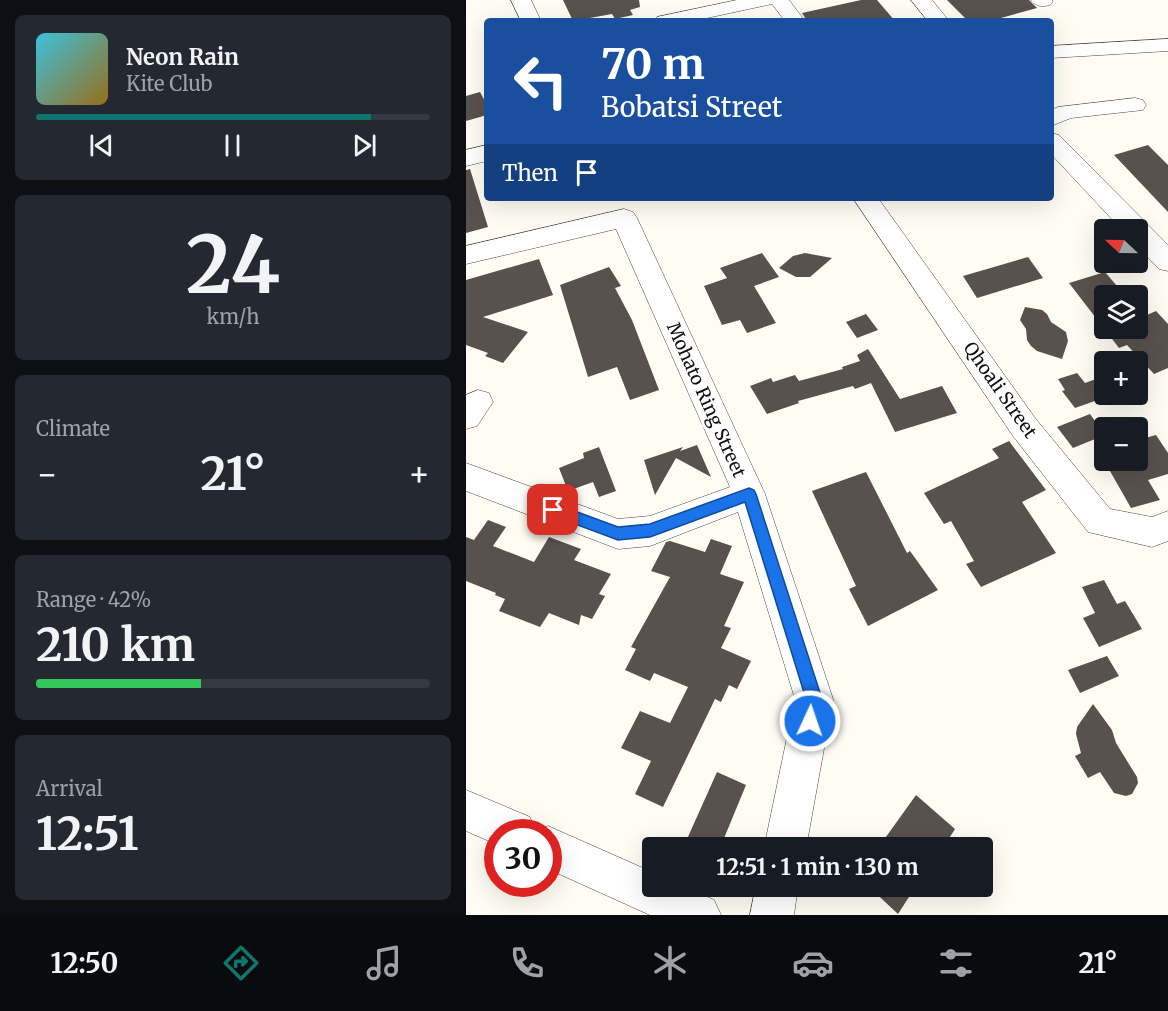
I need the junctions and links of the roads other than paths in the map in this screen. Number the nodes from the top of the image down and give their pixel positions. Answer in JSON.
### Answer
{"nodes":[{"id":1,"x":521,"y":0,"type":"edge"},
{"id":2,"x":655,"y":0,"type":"edge"},
{"id":3,"x":766,"y":0,"type":"edge"},
{"id":4,"x":778,"y":0,"type":"edge"},
{"id":5,"x":921,"y":0,"type":"edge"},
{"id":6,"x":530,"y":18,"type":"edge"},
{"id":7,"x":664,"y":18,"type":"edge"},
{"id":8,"x":680,"y":18,"type":"edge"},
{"id":9,"x":793,"y":18,"type":"edge"},
{"id":10,"x":937,"y":18,"type":"edge"},
{"id":11,"x":1168,"y":45,"type":"edge"},
{"id":12,"x":1054,"y":52,"type":"edge"},
{"id":13,"x":1135,"y":105,"type":"dead end"},
{"id":14,"x":1054,"y":118,"type":"edge"},
{"id":15,"x":1054,"y":143,"type":"edge"},
{"id":16,"x":484,"y":154,"type":"edge"},
{"id":17,"x":466,"y":158,"type":"edge"},
{"id":18,"x":867,"y":201,"type":"edge"},
{"id":19,"x":1126,"y":219,"type":"edge"},
{"id":20,"x":1148,"y":241,"type":"edge"},
{"id":21,"x":466,"y":255,"type":"edge"},
{"id":22,"x":1168,"y":262,"type":"edge"},
{"id":23,"x":466,"y":477,"type":"edge"},
{"id":24,"x":749,"y":494,"type":"junction"},
{"id":25,"x":1168,"y":526,"type":"edge"},
{"id":26,"x":466,"y":810,"type":"edge"},
{"id":27,"x":486,"y":819,"type":"edge"},
{"id":28,"x":787,"y":837,"type":"edge"},
{"id":29,"x":562,"y":853,"type":"edge"},
{"id":30,"x":775,"y":897,"type":"edge"},
{"id":31,"x":699,"y":915,"type":"edge"},
{"id":32,"x":772,"y":915,"type":"edge"}],
"edges":[{"from":1,"to":6,"type":"street"},
{"from":2,"to":7,"type":"street"},
{"from":3,"to":8,"type":"street"},
{"from":4,"to":9,"type":"street"},
{"from":5,"to":10,"type":"street"},
{"from":11,"to":12,"type":"street"},
{"from":13,"to":14,"type":"street"},
{"from":15,"to":19,"type":"street"},
{"from":16,"to":17,"type":"street"},
{"from":18,"to":25,"type":"street","name":"Qhoali Street"},
{"from":20,"to":22,"type":"street"},
{"from":21,"to":24,"type":"street","name":"Mohato Ring Street"},
{"from":23,"to":24,"type":"street"},
{"from":24,"to":28,"type":"street","name":"Mohato Ring Street"},
{"from":26,"to":27,"type":"street"},
{"from":29,"to":31,"type":"street"},
{"from":30,"to":32,"type":"street"}]}
